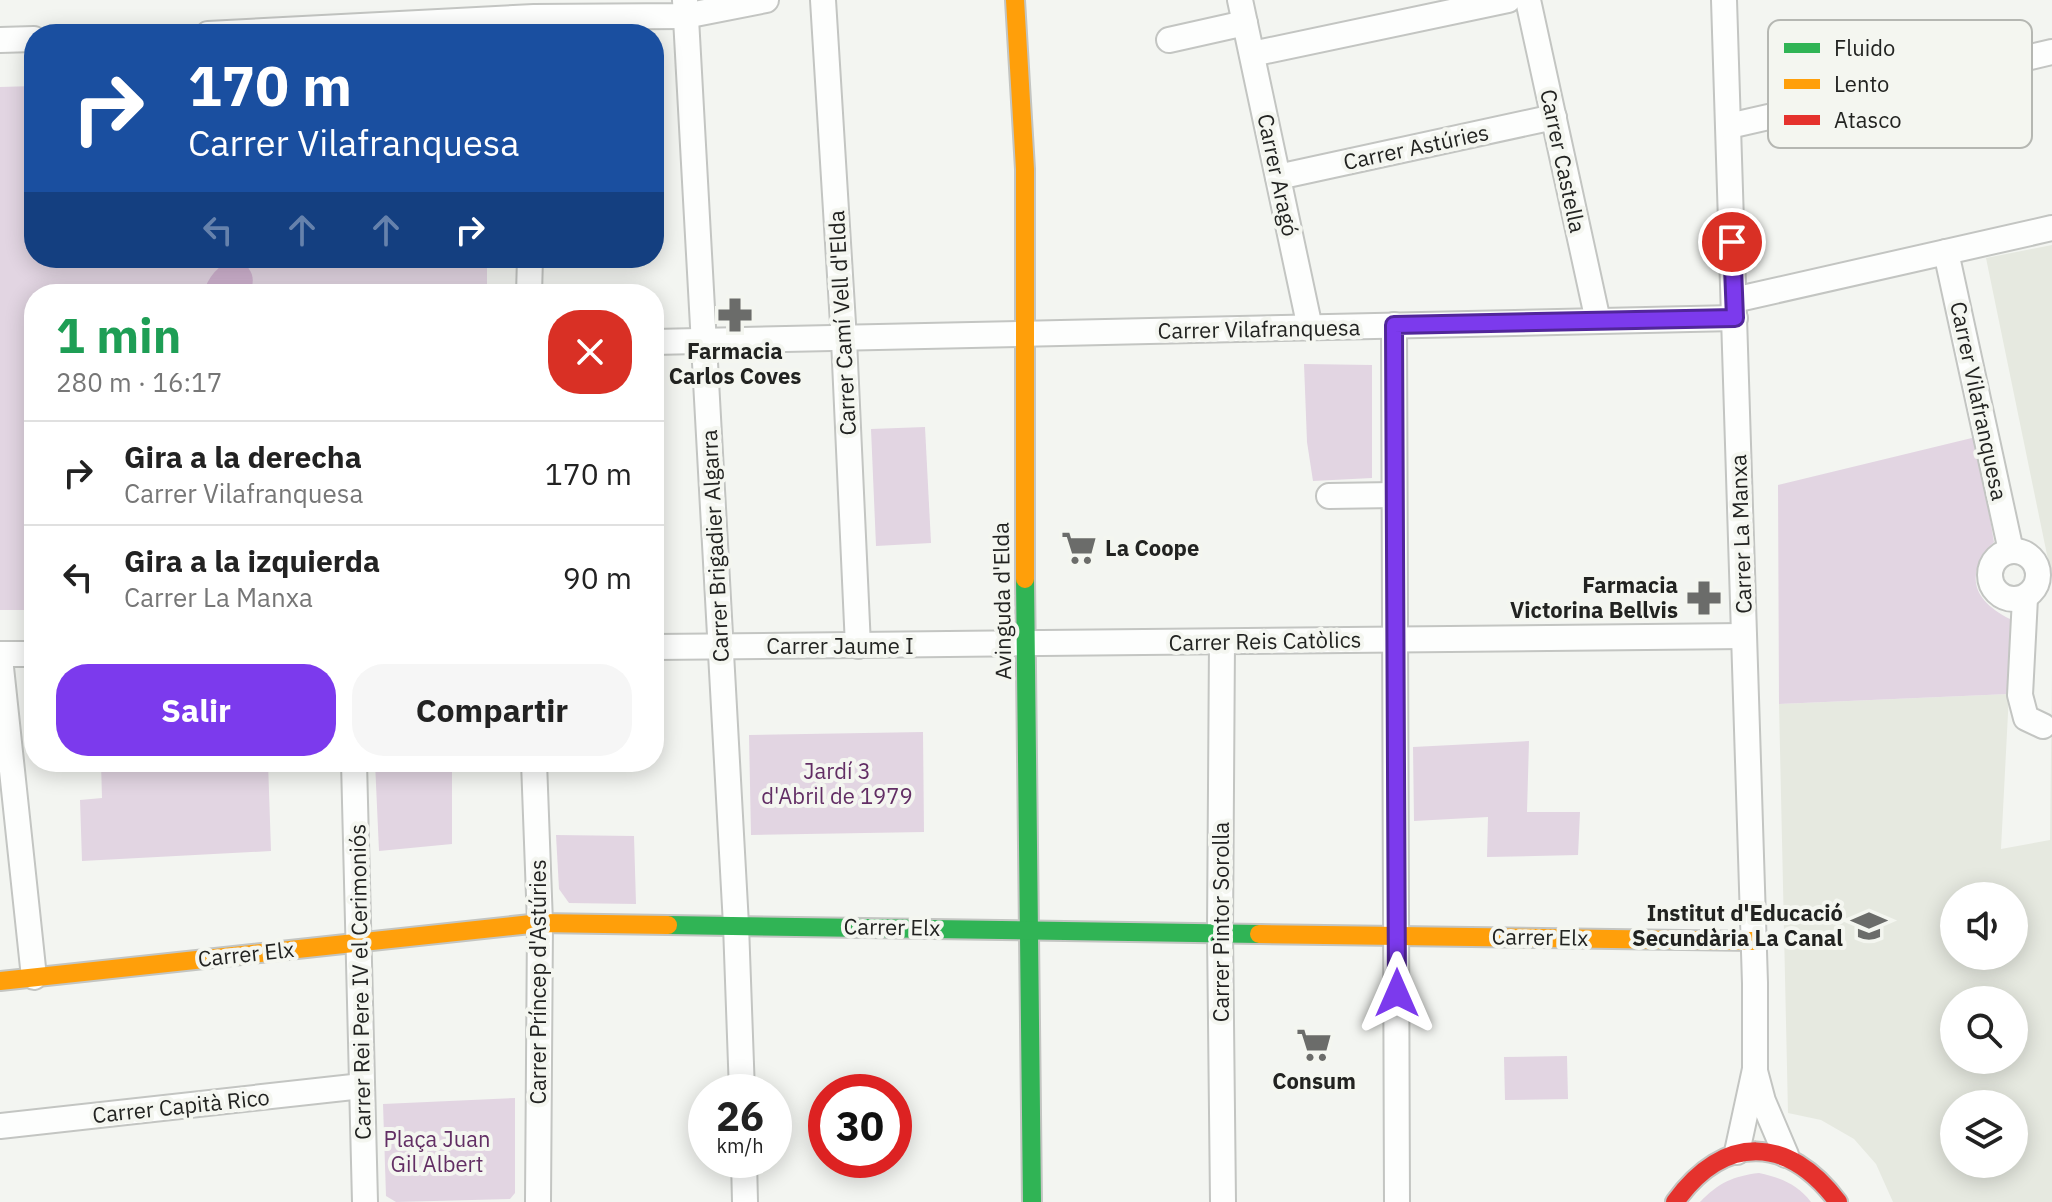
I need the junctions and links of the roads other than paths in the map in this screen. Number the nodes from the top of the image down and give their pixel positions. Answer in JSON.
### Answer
{"nodes":[{"id":1,"x":462,"y":0,"type":"edge"},
{"id":2,"x":766,"y":0,"type":"edge"},
{"id":3,"x":823,"y":0,"type":"edge"},
{"id":4,"x":1015,"y":0,"type":"edge"},
{"id":5,"x":1508,"y":0,"type":"edge"},
{"id":6,"x":1528,"y":0,"type":"edge"},
{"id":7,"x":1724,"y":0,"type":"edge"},
{"id":8,"x":685,"y":8,"type":"edge"},
{"id":9,"x":1242,"y":11,"type":"edge"},
{"id":10,"x":533,"y":17,"type":"edge"},
{"id":11,"x":429,"y":22,"type":"junction"},
{"id":12,"x":403,"y":24,"type":"edge"},
{"id":13,"x":24,"y":39,"type":"edge"},
{"id":14,"x":0,"y":40,"type":"edge"},
{"id":15,"x":1169,"y":40,"type":"dead end"},
{"id":16,"x":2052,"y":52,"type":"edge"},
{"id":17,"x":1252,"y":54,"type":"junction"},
{"id":18,"x":2032,"y":57,"type":"edge"},
{"id":19,"x":1554,"y":117,"type":"junction"},
{"id":20,"x":1768,"y":117,"type":"edge"},
{"id":21,"x":1729,"y":126,"type":"junction"},
{"id":22,"x":1278,"y":177,"type":"junction"},
{"id":23,"x":2052,"y":228,"type":"edge"},
{"id":24,"x":1946,"y":252,"type":"junction"},
{"id":25,"x":1734,"y":309,"type":"junction"},
{"id":26,"x":1598,"y":321,"type":"junction"},
{"id":27,"x":1394,"y":325,"type":"junction"},
{"id":28,"x":1310,"y":328,"type":"junction"},
{"id":29,"x":1024,"y":334,"type":"junction"},
{"id":30,"x":704,"y":340,"type":"junction"},
{"id":31,"x":844,"y":340,"type":"junction"},
{"id":32,"x":664,"y":342,"type":"edge"},
{"id":33,"x":1394,"y":495,"type":"junction"},
{"id":34,"x":1329,"y":496,"type":"dead end"},
{"id":35,"x":2011,"y":551,"type":"junction"},
{"id":36,"x":2025,"y":598,"type":"junction"},
{"id":37,"x":1744,"y":636,"type":"junction"},
{"id":38,"x":1395,"y":639,"type":"junction"},
{"id":39,"x":1222,"y":642,"type":"junction"},
{"id":40,"x":1026,"y":645,"type":"junction"},
{"id":41,"x":721,"y":646,"type":"junction"},
{"id":42,"x":858,"y":646,"type":"junction"},
{"id":43,"x":664,"y":647,"type":"edge"},
{"id":44,"x":24,"y":655,"type":"edge"},
{"id":45,"x":0,"y":656,"type":"edge"},
{"id":46,"x":2043,"y":726,"type":"dead end"},
{"id":47,"x":354,"y":772,"type":"edge"},
{"id":48,"x":534,"y":772,"type":"edge"},
{"id":49,"x":540,"y":923,"type":"junction"},
{"id":50,"x":736,"y":925,"type":"junction"},
{"id":51,"x":1031,"y":929,"type":"junction"},
{"id":52,"x":1220,"y":932,"type":"junction"},
{"id":53,"x":1396,"y":935,"type":"junction"},
{"id":54,"x":1753,"y":941,"type":"junction"},
{"id":55,"x":359,"y":942,"type":"junction"},
{"id":56,"x":34,"y":977,"type":"junction"},
{"id":57,"x":0,"y":981,"type":"edge"},
{"id":58,"x":1755,"y":1069,"type":"junction"},
{"id":59,"x":741,"y":1074,"type":"edge"},
{"id":60,"x":362,"y":1086,"type":"junction"},
{"id":61,"x":0,"y":1126,"type":"edge"},
{"id":62,"x":1737,"y":1152,"type":"junction"},
{"id":63,"x":1786,"y":1155,"type":"junction"},
{"id":64,"x":744,"y":1178,"type":"edge"},
{"id":65,"x":365,"y":1202,"type":"edge"},
{"id":66,"x":538,"y":1202,"type":"edge"},
{"id":67,"x":745,"y":1202,"type":"edge"},
{"id":68,"x":1032,"y":1202,"type":"edge"},
{"id":69,"x":1223,"y":1202,"type":"edge"},
{"id":70,"x":1397,"y":1202,"type":"edge"},
{"id":71,"x":1675,"y":1202,"type":"edge"},
{"id":72,"x":1838,"y":1202,"type":"edge"}],
"edges":[{"from":1,"to":11,"type":"street"},
{"from":2,"to":8,"type":"street"},
{"from":3,"to":31,"type":"street","name":"Carrer Camí Vell d'Elda"},
{"from":4,"to":29,"type":"street","name":"Avinguda d'Elda"},
{"from":5,"to":17,"type":"street"},
{"from":6,"to":19,"type":"street","name":"Carrer Castella"},
{"from":7,"to":21,"type":"street","name":"Carrer La Manxa"},
{"from":8,"to":10,"type":"street"},
{"from":8,"to":30,"type":"street","name":"Carrer Brigadier Algarra"},
{"from":9,"to":15,"type":"street","name":"Carrer Aragó"},
{"from":9,"to":17,"type":"street","name":"Carrer Aragó"},
{"from":10,"to":11,"type":"street"},
{"from":11,"to":12,"type":"street"},
{"from":13,"to":14,"type":"street"},
{"from":16,"to":18,"type":"street"},
{"from":17,"to":22,"type":"street","name":"Carrer Aragó"},
{"from":19,"to":22,"type":"street","name":"Carrer Astúries"},
{"from":19,"to":26,"type":"street","name":"Carrer Castella"},
{"from":20,"to":21,"type":"street"},
{"from":21,"to":25,"type":"street","name":"Carrer La Manxa"},
{"from":22,"to":28,"type":"street","name":"Carrer Aragó"},
{"from":23,"to":24,"type":"street","name":"Carrer Vilafranquesa"},
{"from":24,"to":25,"type":"street","name":"Carrer Vilafranquesa"},
{"from":24,"to":35,"type":"street","name":"Carrer Vilafranquesa"},
{"from":25,"to":26,"type":"street","name":"Carrer Vilafranquesa"},
{"from":25,"to":37,"type":"street","name":"Carrer La Manxa"},
{"from":26,"to":27,"type":"street","name":"Carrer Vilafranquesa"},
{"from":27,"to":28,"type":"street","name":"Carrer Vilafranquesa"},
{"from":27,"to":33,"type":"street"},
{"from":28,"to":29,"type":"street","name":"Carrer Vilafranquesa"},
{"from":29,"to":31,"type":"street","name":"Carrer Vilafranquesa"},
{"from":29,"to":40,"type":"street","name":"Avinguda d'Elda"},
{"from":30,"to":31,"type":"street","name":"Carrer Vilafranquesa"},
{"from":30,"to":32,"type":"street","name":"Carrer Vilafranquesa"},
{"from":30,"to":41,"type":"street","name":"Carrer Brigadier Algarra"},
{"from":31,"to":42,"type":"street","name":"Carrer Camí Vell d'Elda"},
{"from":33,"to":34,"type":"street"},
{"from":33,"to":38,"type":"street"},
{"from":35,"to":36,"type":"street"},
{"from":35,"to":36,"type":"street"},
{"from":36,"to":46,"type":"street"},
{"from":37,"to":38,"type":"street","name":"Carrer Reis Catòlics"},
{"from":37,"to":54,"type":"street","name":"Carrer La Manxa"},
{"from":38,"to":39,"type":"street","name":"Carrer Reis Catòlics"},
{"from":38,"to":53,"type":"street"},
{"from":39,"to":40,"type":"street","name":"Carrer Reis Catòlics"},
{"from":39,"to":52,"type":"street","name":"Carrer Pintor Sorolla"},
{"from":40,"to":42,"type":"street","name":"Carrer Jaume I"},
{"from":40,"to":51,"type":"street","name":"Avinguda d'Elda"},
{"from":41,"to":42,"type":"street","name":"Carrer Jaume I"},
{"from":41,"to":43,"type":"street","name":"Carrer Jaume I"},
{"from":41,"to":50,"type":"street","name":"Carrer Brigadier Algarra"},
{"from":44,"to":45,"type":"street"},
{"from":45,"to":56,"type":"street"},
{"from":47,"to":55,"type":"street","name":"Carrer Rei Pere IV el Cerimoniós"},
{"from":48,"to":49,"type":"street","name":"Carrer Príncep d'Astúries"},
{"from":49,"to":50,"type":"street","name":"Carrer Elx"},
{"from":49,"to":55,"type":"street","name":"Carrer Elx"},
{"from":49,"to":66,"type":"street","name":"Carrer Príncep d'Astúries"},
{"from":50,"to":51,"type":"street","name":"Carrer Elx"},
{"from":50,"to":59,"type":"street","name":"Carrer Brigadier Algarra"},
{"from":51,"to":52,"type":"street","name":"Carrer Elx"},
{"from":51,"to":68,"type":"street","name":"Avinguda d'Elda"},
{"from":52,"to":53,"type":"street","name":"Carrer Elx"},
{"from":52,"to":69,"type":"street","name":"Carrer Pintor Sorolla"},
{"from":53,"to":54,"type":"street","name":"Carrer Elx"},
{"from":53,"to":70,"type":"street"},
{"from":54,"to":58,"type":"street","name":"Carrer La Manxa"},
{"from":55,"to":56,"type":"street","name":"Carrer Elx"},
{"from":55,"to":60,"type":"street","name":"Carrer Rei Pere IV el Cerimoniós"},
{"from":56,"to":57,"type":"street","name":"Carrer Elx"},
{"from":58,"to":62,"type":"street","name":"Carrer La Manxa"},
{"from":58,"to":63,"type":"street","name":"Carrer La Manxa"},
{"from":60,"to":61,"type":"street","name":"Carrer Capità Rico"},
{"from":60,"to":65,"type":"street","name":"Carrer Rei Pere IV el Cerimoniós"},
{"from":62,"to":63,"type":"street"},
{"from":62,"to":71,"type":"street"},
{"from":63,"to":72,"type":"street"},
{"from":64,"to":67,"type":"street"}]}
